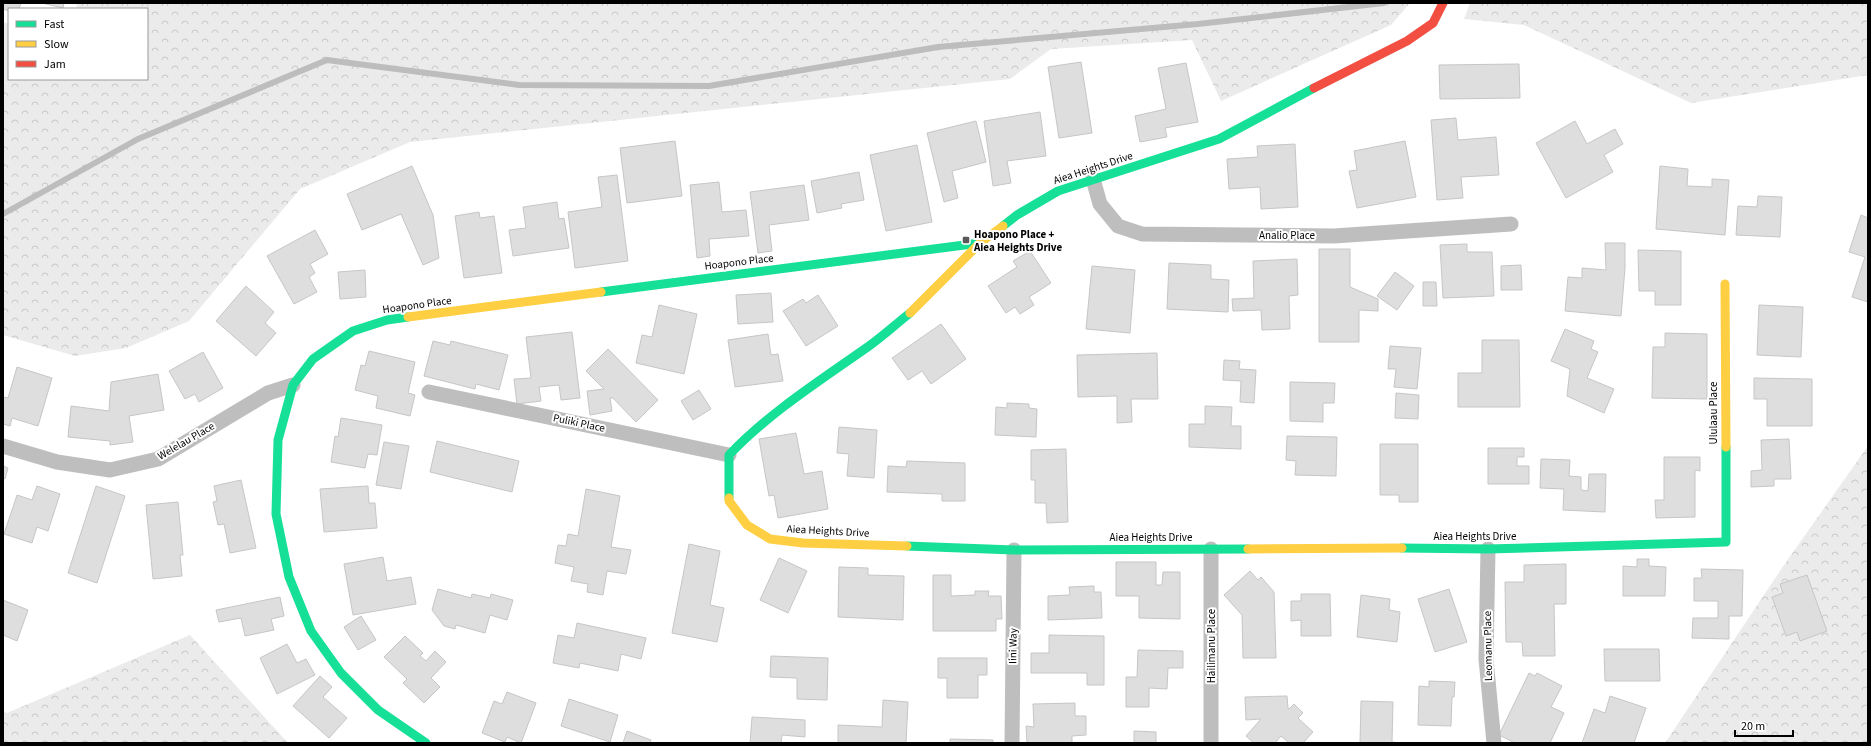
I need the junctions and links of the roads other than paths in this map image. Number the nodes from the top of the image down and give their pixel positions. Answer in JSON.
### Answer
{"nodes":[{"id":1,"x":1444,"y":3,"type":"edge"},
{"id":2,"x":1092,"y":179,"type":"junction"},
{"id":3,"x":1511,"y":224,"type":"dead end"},
{"id":4,"x":980,"y":243,"type":"junction"},
{"id":5,"x":1725,"y":284,"type":"dead end"},
{"id":6,"x":293,"y":385,"type":"junction"},
{"id":7,"x":429,"y":392,"type":"dead end"},
{"id":8,"x":3,"y":446,"type":"edge"},
{"id":9,"x":729,"y":455,"type":"junction"},
{"id":10,"x":1726,"y":542,"type":"joint"},
{"id":11,"x":1211,"y":549,"type":"junction"},
{"id":12,"x":1488,"y":549,"type":"junction"},
{"id":13,"x":1014,"y":550,"type":"junction"},
{"id":14,"x":426,"y":743,"type":"edge"},
{"id":15,"x":1012,"y":743,"type":"edge"},
{"id":16,"x":1211,"y":743,"type":"edge"},
{"id":17,"x":1494,"y":743,"type":"edge"}],
"edges":[{"from":1,"to":2,"type":"street","name":"Aiea Heights Drive"},
{"from":2,"to":3,"type":"street","name":"Analio Place"},
{"from":2,"to":4,"type":"street","name":"Aiea Heights Drive"},
{"from":4,"to":6,"type":"street","name":"Hoapono Place"},
{"from":4,"to":9,"type":"street","name":"Aiea Heights Drive"},
{"from":5,"to":10,"type":"street","name":"Ululaau Place"},
{"from":6,"to":8,"type":"street","name":"Welelau Place"},
{"from":6,"to":14,"type":"street","name":"Hoapono Place"},
{"from":7,"to":9,"type":"street","name":"Puliki Place"},
{"from":9,"to":13,"type":"street","name":"Aiea Heights Drive"},
{"from":10,"to":12,"type":"street","name":"Aiea Heights Drive"},
{"from":11,"to":12,"type":"street","name":"Aiea Heights Drive"},
{"from":11,"to":13,"type":"street","name":"Aiea Heights Drive"},
{"from":11,"to":16,"type":"street","name":"Hailimanu Place"},
{"from":12,"to":17,"type":"street","name":"Leomanu Place"},
{"from":13,"to":15,"type":"street","name":"Iini Way"}]}
